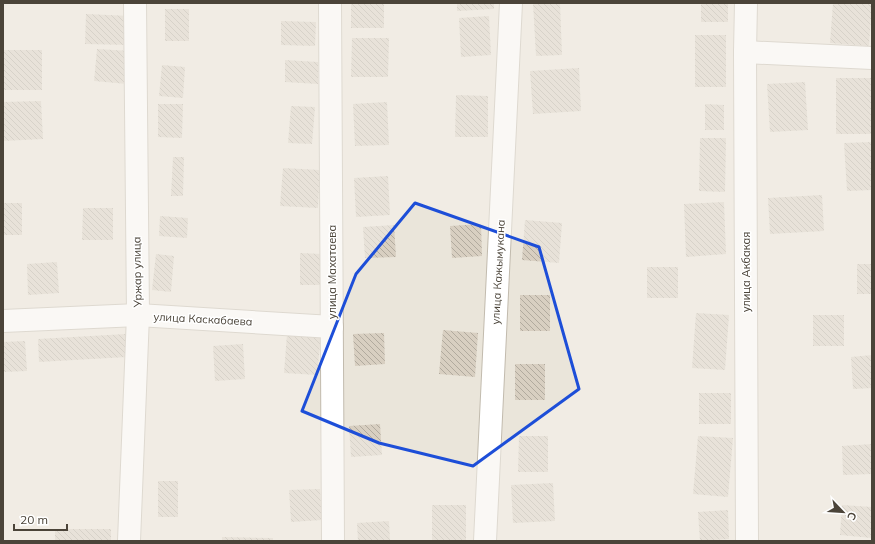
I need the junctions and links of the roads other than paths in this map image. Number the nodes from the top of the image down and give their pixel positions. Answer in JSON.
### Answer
{"nodes":[{"id":1,"x":135,"y":3,"type":"edge"},
{"id":2,"x":330,"y":3,"type":"edge"},
{"id":3,"x":511,"y":3,"type":"edge"},
{"id":4,"x":746,"y":3,"type":"edge"},
{"id":5,"x":745,"y":52,"type":"junction"},
{"id":6,"x":872,"y":58,"type":"edge"},
{"id":7,"x":138,"y":315,"type":"junction"},
{"id":8,"x":3,"y":321,"type":"edge"},
{"id":9,"x":332,"y":327,"type":"junction"},
{"id":10,"x":129,"y":541,"type":"edge"},
{"id":11,"x":333,"y":541,"type":"edge"},
{"id":12,"x":485,"y":541,"type":"edge"},
{"id":13,"x":747,"y":541,"type":"edge"}],
"edges":[{"from":1,"to":7,"type":"street","name":"Уржар улица"},
{"from":2,"to":9,"type":"street","name":"улица Махатаева"},
{"from":3,"to":12,"type":"street","name":"улица Кажымукана"},
{"from":4,"to":5,"type":"street","name":"улица Акбакая"},
{"from":5,"to":6,"type":"street"},
{"from":5,"to":13,"type":"street","name":"улица Акбакая"},
{"from":7,"to":8,"type":"street","name":"улица Каскабаева"},
{"from":7,"to":9,"type":"street","name":"улица Каскабаева"},
{"from":7,"to":10,"type":"street","name":"Уржар улица"},
{"from":9,"to":11,"type":"street","name":"улица Махатаева"}]}
